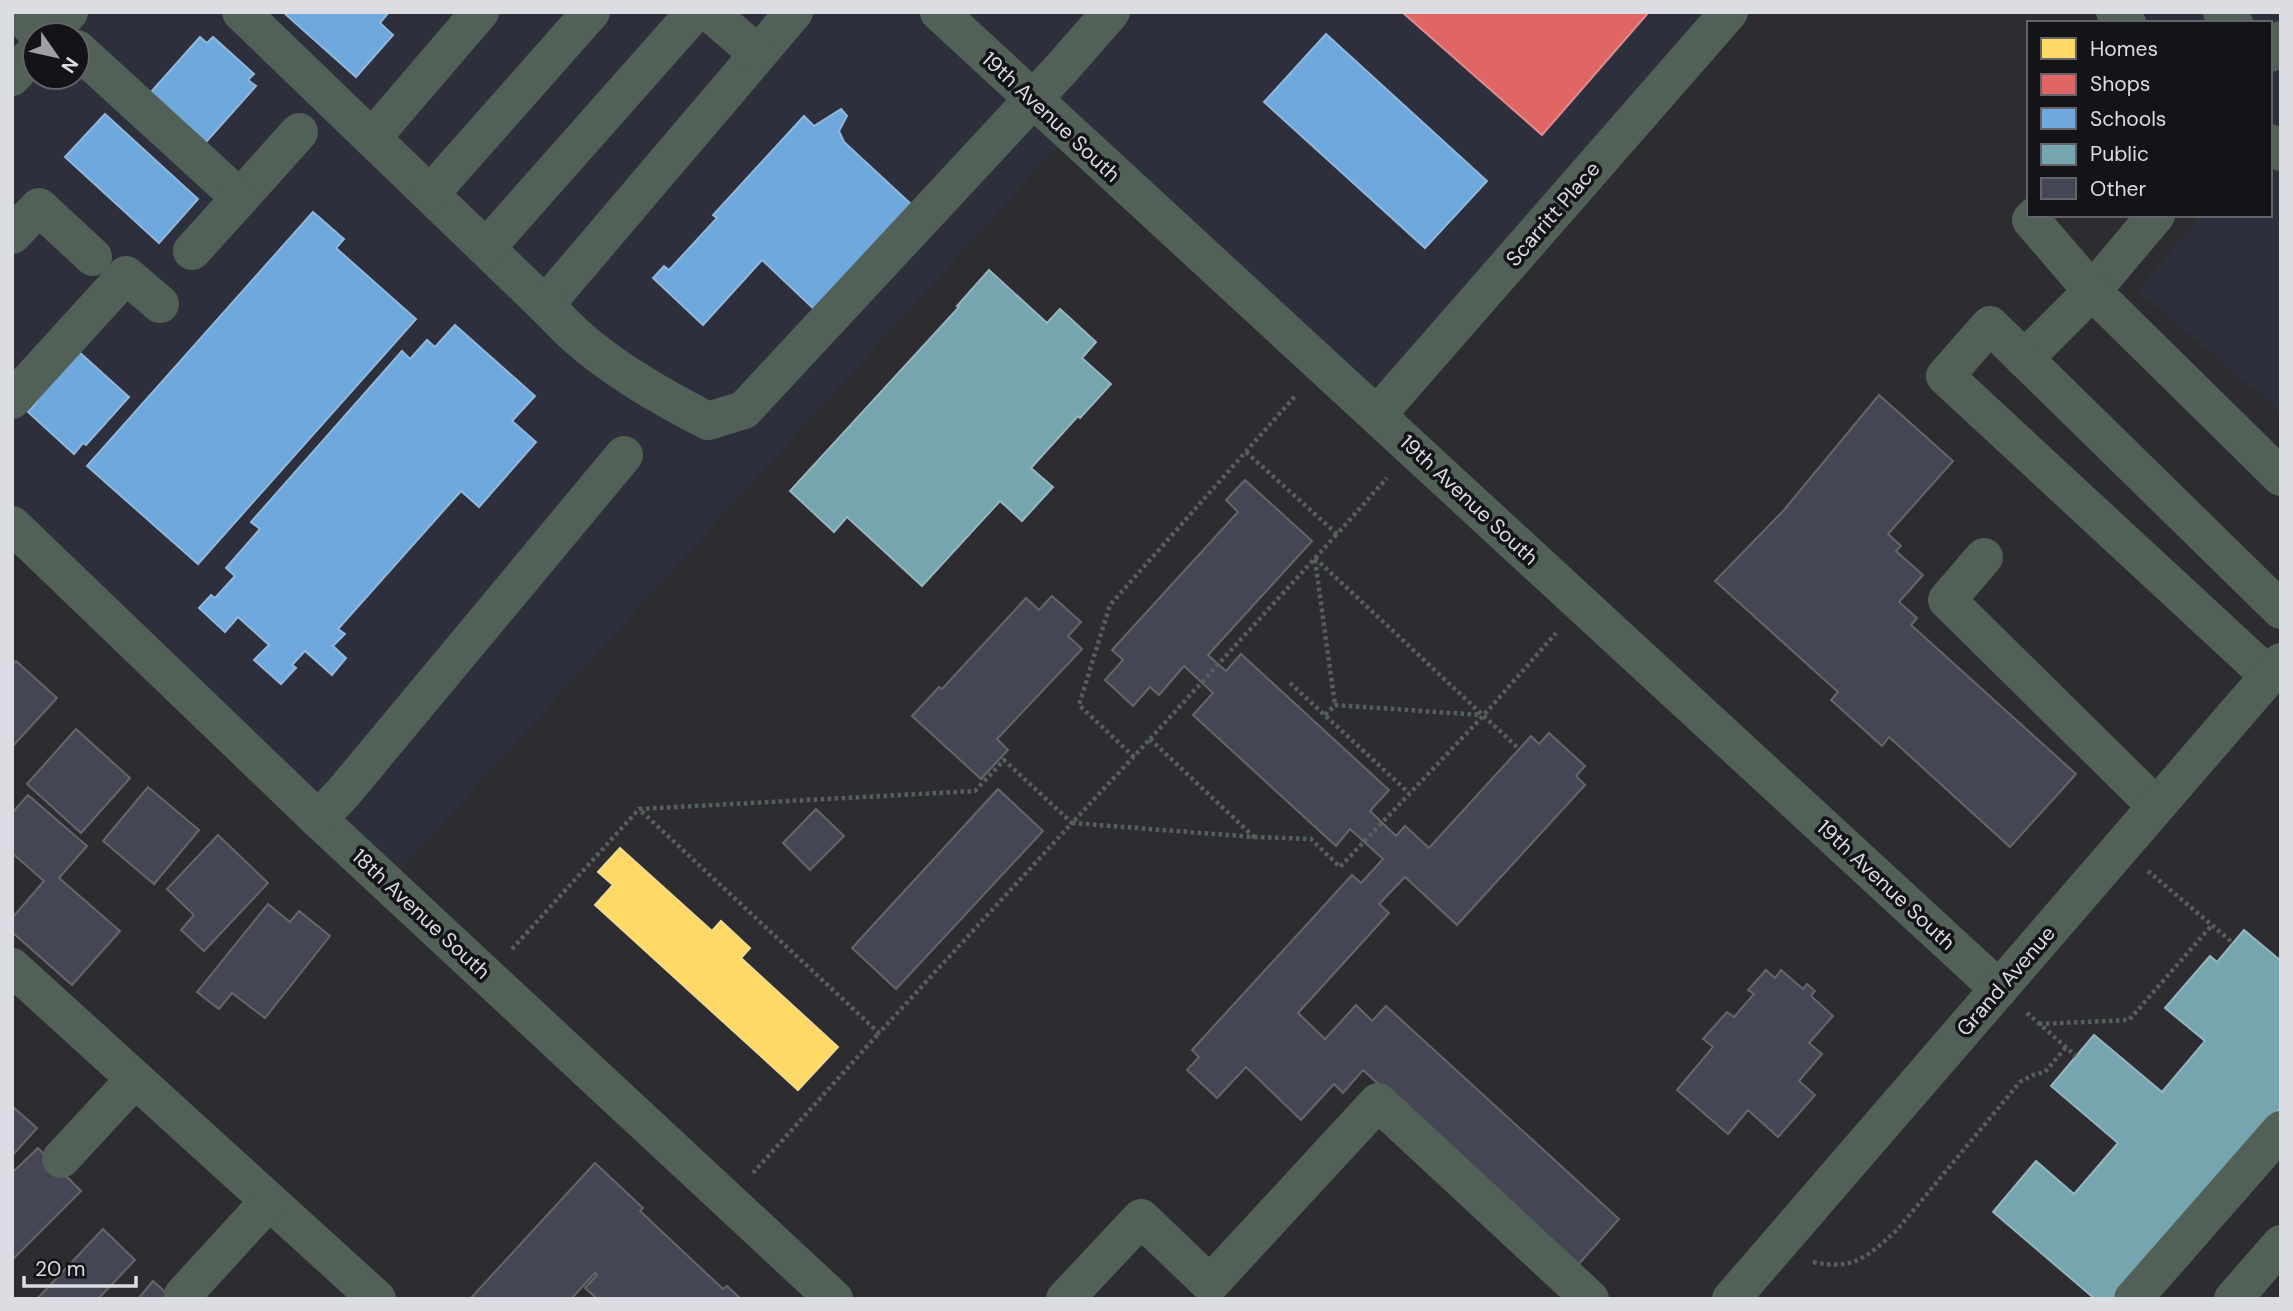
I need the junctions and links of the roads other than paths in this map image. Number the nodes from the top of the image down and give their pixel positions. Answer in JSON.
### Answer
{"nodes":[{"id":1,"x":16,"y":12,"type":"edge"},
{"id":2,"x":241,"y":12,"type":"edge"},
{"id":3,"x":480,"y":12,"type":"edge"},
{"id":4,"x":695,"y":12,"type":"edge"},
{"id":5,"x":709,"y":12,"type":"edge"},
{"id":6,"x":794,"y":12,"type":"edge"},
{"id":7,"x":939,"y":12,"type":"edge"},
{"id":8,"x":1111,"y":12,"type":"edge"},
{"id":9,"x":1729,"y":12,"type":"edge"},
{"id":10,"x":570,"y":20,"type":"edge"},
{"id":11,"x":31,"y":21,"type":"edge"},
{"id":12,"x":758,"y":54,"type":"junction"},
{"id":13,"x":91,"y":67,"type":"edge"},
{"id":14,"x":1032,"y":100,"type":"junction"},
{"id":15,"x":299,"y":132,"type":"dead end"},
{"id":16,"x":372,"y":138,"type":"junction"},
{"id":17,"x":431,"y":193,"type":"junction"},
{"id":18,"x":240,"y":198,"type":"junction"},
{"id":19,"x":2034,"y":217,"type":"edge"},
{"id":20,"x":2154,"y":217,"type":"edge"},
{"id":21,"x":12,"y":235,"type":"edge"},
{"id":22,"x":487,"y":247,"type":"junction"},
{"id":23,"x":192,"y":251,"type":"dead end"},
{"id":24,"x":93,"y":257,"type":"dead end"},
{"id":25,"x":2092,"y":291,"type":"junction"},
{"id":26,"x":160,"y":304,"type":"dead end"},
{"id":27,"x":545,"y":305,"type":"junction"},
{"id":28,"x":2024,"y":359,"type":"junction"},
{"id":29,"x":12,"y":400,"type":"edge"},
{"id":30,"x":1377,"y":415,"type":"junction"},
{"id":31,"x":624,"y":455,"type":"dead end"},
{"id":32,"x":2281,"y":477,"type":"edge"},
{"id":33,"x":12,"y":525,"type":"edge"},
{"id":34,"x":1984,"y":556,"type":"dead end"},
{"id":35,"x":2281,"y":610,"type":"edge"},
{"id":36,"x":2275,"y":669,"type":"edge"},
{"id":37,"x":2156,"y":806,"type":"junction"},
{"id":38,"x":318,"y":819,"type":"junction"},
{"id":39,"x":12,"y":967,"type":"edge"},
{"id":40,"x":2011,"y":1000,"type":"junction"},
{"id":41,"x":135,"y":1079,"type":"junction"},
{"id":42,"x":2281,"y":1130,"type":"edge"},
{"id":43,"x":61,"y":1159,"type":"dead end"},
{"id":44,"x":269,"y":1201,"type":"junction"},
{"id":45,"x":2281,"y":1244,"type":"edge"},
{"id":46,"x":183,"y":1295,"type":"dead end"},
{"id":47,"x":1739,"y":1296,"type":"edge"},
{"id":48,"x":377,"y":1299,"type":"edge"},
{"id":49,"x":834,"y":1299,"type":"edge"},
{"id":50,"x":1065,"y":1299,"type":"edge"},
{"id":51,"x":1590,"y":1299,"type":"edge"},
{"id":52,"x":2133,"y":1299,"type":"edge"},
{"id":53,"x":2233,"y":1299,"type":"edge"}],
"edges":[{"from":1,"to":11,"type":"street"},
{"from":2,"to":16,"type":"street"},
{"from":3,"to":16,"type":"street"},
{"from":4,"to":22,"type":"street"},
{"from":5,"to":12,"type":"street"},
{"from":6,"to":12,"type":"street"},
{"from":7,"to":14,"type":"street","name":"19th Avenue South"},
{"from":8,"to":14,"type":"street"},
{"from":9,"to":30,"type":"street","name":"Scarritt Place"},
{"from":10,"to":17,"type":"street"},
{"from":12,"to":27,"type":"street"},
{"from":13,"to":18,"type":"street"},
{"from":14,"to":27,"type":"street"},
{"from":14,"to":30,"type":"street","name":"19th Avenue South"},
{"from":15,"to":18,"type":"street"},
{"from":16,"to":17,"type":"street"},
{"from":17,"to":22,"type":"street"},
{"from":18,"to":23,"type":"street"},
{"from":19,"to":25,"type":"street"},
{"from":20,"to":25,"type":"street"},
{"from":21,"to":24,"type":"street"},
{"from":22,"to":27,"type":"street"},
{"from":25,"to":28,"type":"street"},
{"from":25,"to":32,"type":"street"},
{"from":26,"to":29,"type":"street"},
{"from":28,"to":35,"type":"street"},
{"from":28,"to":36,"type":"street"},
{"from":30,"to":40,"type":"street","name":"19th Avenue South"},
{"from":31,"to":38,"type":"street"},
{"from":33,"to":38,"type":"street","name":"18th Avenue South"},
{"from":34,"to":37,"type":"street"},
{"from":36,"to":37,"type":"street","name":"Grand Avenue"},
{"from":37,"to":40,"type":"street","name":"Grand Avenue"},
{"from":38,"to":49,"type":"street","name":"18th Avenue South"},
{"from":39,"to":41,"type":"street"},
{"from":40,"to":47,"type":"street","name":"Grand Avenue"},
{"from":41,"to":43,"type":"street"},
{"from":41,"to":44,"type":"street"},
{"from":42,"to":52,"type":"street"},
{"from":44,"to":46,"type":"street"},
{"from":44,"to":48,"type":"street"},
{"from":45,"to":53,"type":"street"},
{"from":50,"to":51,"type":"street"}]}
